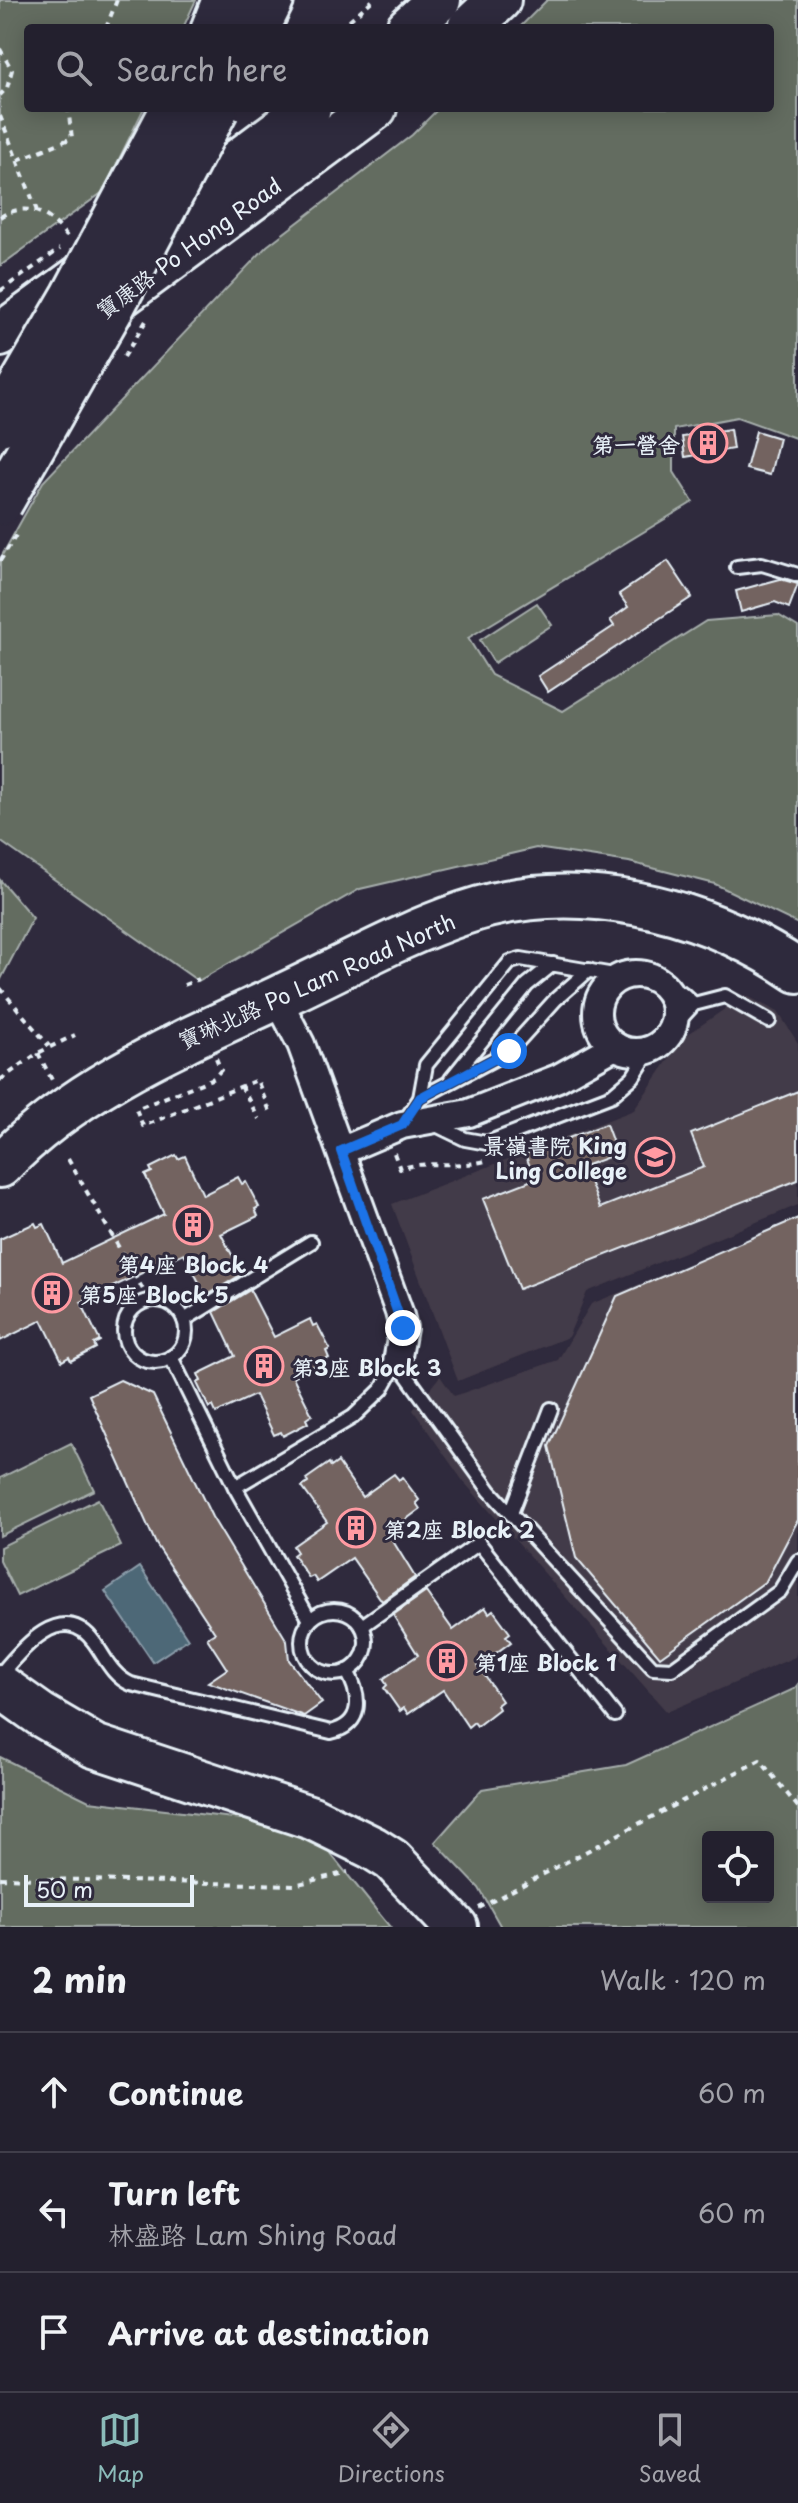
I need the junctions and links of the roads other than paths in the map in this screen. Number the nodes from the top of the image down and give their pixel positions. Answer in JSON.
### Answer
{"nodes":[{"id":1,"x":225,"y":0,"type":"edge"},
{"id":2,"x":271,"y":0,"type":"edge"},
{"id":3,"x":439,"y":0,"type":"edge"},
{"id":4,"x":499,"y":0,"type":"edge"},
{"id":5,"x":216,"y":24,"type":"edge"},
{"id":6,"x":259,"y":24,"type":"edge"},
{"id":7,"x":412,"y":24,"type":"edge"},
{"id":8,"x":473,"y":24,"type":"edge"},
{"id":9,"x":172,"y":112,"type":"edge"},
{"id":10,"x":214,"y":112,"type":"edge"},
{"id":11,"x":304,"y":112,"type":"edge"},
{"id":12,"x":370,"y":112,"type":"edge"},
{"id":13,"x":0,"y":335,"type":"edge"},
{"id":14,"x":0,"y":385,"type":"edge"},
{"id":15,"x":0,"y":423,"type":"edge"},
{"id":16,"x":0,"y":503,"type":"edge"},
{"id":17,"x":737,"y":567,"type":"dead end"},
{"id":18,"x":798,"y":575,"type":"edge"},
{"id":19,"x":553,"y":964,"type":"junction"},
{"id":20,"x":589,"y":970,"type":"junction"},
{"id":21,"x":798,"y":971,"type":"edge"},
{"id":22,"x":620,"y":976,"type":"junction"},
{"id":23,"x":277,"y":998,"type":"junction"},
{"id":24,"x":683,"y":1000,"type":"junction"},
{"id":25,"x":769,"y":1021,"type":"dead end"},
{"id":26,"x":615,"y":1046,"type":"junction"},
{"id":27,"x":650,"y":1050,"type":"junction"},
{"id":28,"x":446,"y":1084,"type":"junction"},
{"id":29,"x":417,"y":1115,"type":"junction"},
{"id":30,"x":341,"y":1151,"type":"junction"},
{"id":31,"x":0,"y":1166,"type":"edge"},
{"id":32,"x":311,"y":1242,"type":"dead end"},
{"id":33,"x":184,"y":1320,"type":"junction"},
{"id":34,"x":171,"y":1357,"type":"junction"},
{"id":35,"x":397,"y":1362,"type":"junction"},
{"id":36,"x":551,"y":1409,"type":"dead end"},
{"id":37,"x":235,"y":1487,"type":"junction"},
{"id":38,"x":511,"y":1513,"type":"junction"},
{"id":39,"x":798,"y":1561,"type":"edge"},
{"id":40,"x":310,"y":1620,"type":"junction"},
{"id":41,"x":362,"y":1626,"type":"junction"},
{"id":42,"x":347,"y":1671,"type":"junction"},
{"id":43,"x":0,"y":1675,"type":"edge"},
{"id":44,"x":0,"y":1686,"type":"edge"},
{"id":45,"x":615,"y":1715,"type":"dead end"},
{"id":46,"x":467,"y":1918,"type":"edge"}],
"edges":[{"from":1,"to":5,"type":"highway"},
{"from":2,"to":6,"type":"highway"},
{"from":3,"to":7,"type":"main road"},
{"from":4,"to":8,"type":"main road"},
{"from":9,"to":15,"type":"highway","bridge":true},
{"from":10,"to":16,"type":"highway","bridge":true},
{"from":11,"to":13,"type":"main road","name":"寶康路 Po Hong Road"},
{"from":12,"to":14,"type":"main road","name":"寶康路 Po Hong Road"},
{"from":17,"to":18,"type":"lane"},
{"from":19,"to":20,"type":"lane"},
{"from":19,"to":28,"type":"lane"},
{"from":19,"to":29,"type":"lane"},
{"from":20,"to":22,"type":"lane"},
{"from":20,"to":28,"type":"lane"},
{"from":21,"to":23,"type":"main road","name":"寶琳北路 Po Lam Road North"},
{"from":22,"to":24,"type":"street"},
{"from":22,"to":26,"type":"street"},
{"from":23,"to":30,"type":"street"},
{"from":23,"to":31,"type":"main road","name":"寶琳北路 Po Lam Road North"},
{"from":24,"to":25,"type":"lane"},
{"from":24,"to":27,"type":"street"},
{"from":26,"to":27,"type":"street"},
{"from":26,"to":29,"type":"street"},
{"from":27,"to":29,"type":"lane"},
{"from":28,"to":29,"type":"lane"},
{"from":29,"to":30,"type":"street"},
{"from":30,"to":35,"type":"street"},
{"from":32,"to":33,"type":"lane"},
{"from":33,"to":34,"type":"lane"},
{"from":33,"to":34,"type":"lane"},
{"from":34,"to":37,"type":"lane"},
{"from":35,"to":37,"type":"lane"},
{"from":35,"to":38,"type":"lane"},
{"from":36,"to":38,"type":"lane"},
{"from":37,"to":40,"type":"lane"},
{"from":38,"to":39,"type":"lane"},
{"from":40,"to":41,"type":"lane"},
{"from":40,"to":42,"type":"lane"},
{"from":41,"to":42,"type":"lane"},
{"from":41,"to":45,"type":"lane"},
{"from":42,"to":43,"type":"lane"},
{"from":44,"to":46,"type":"main road"}]}
